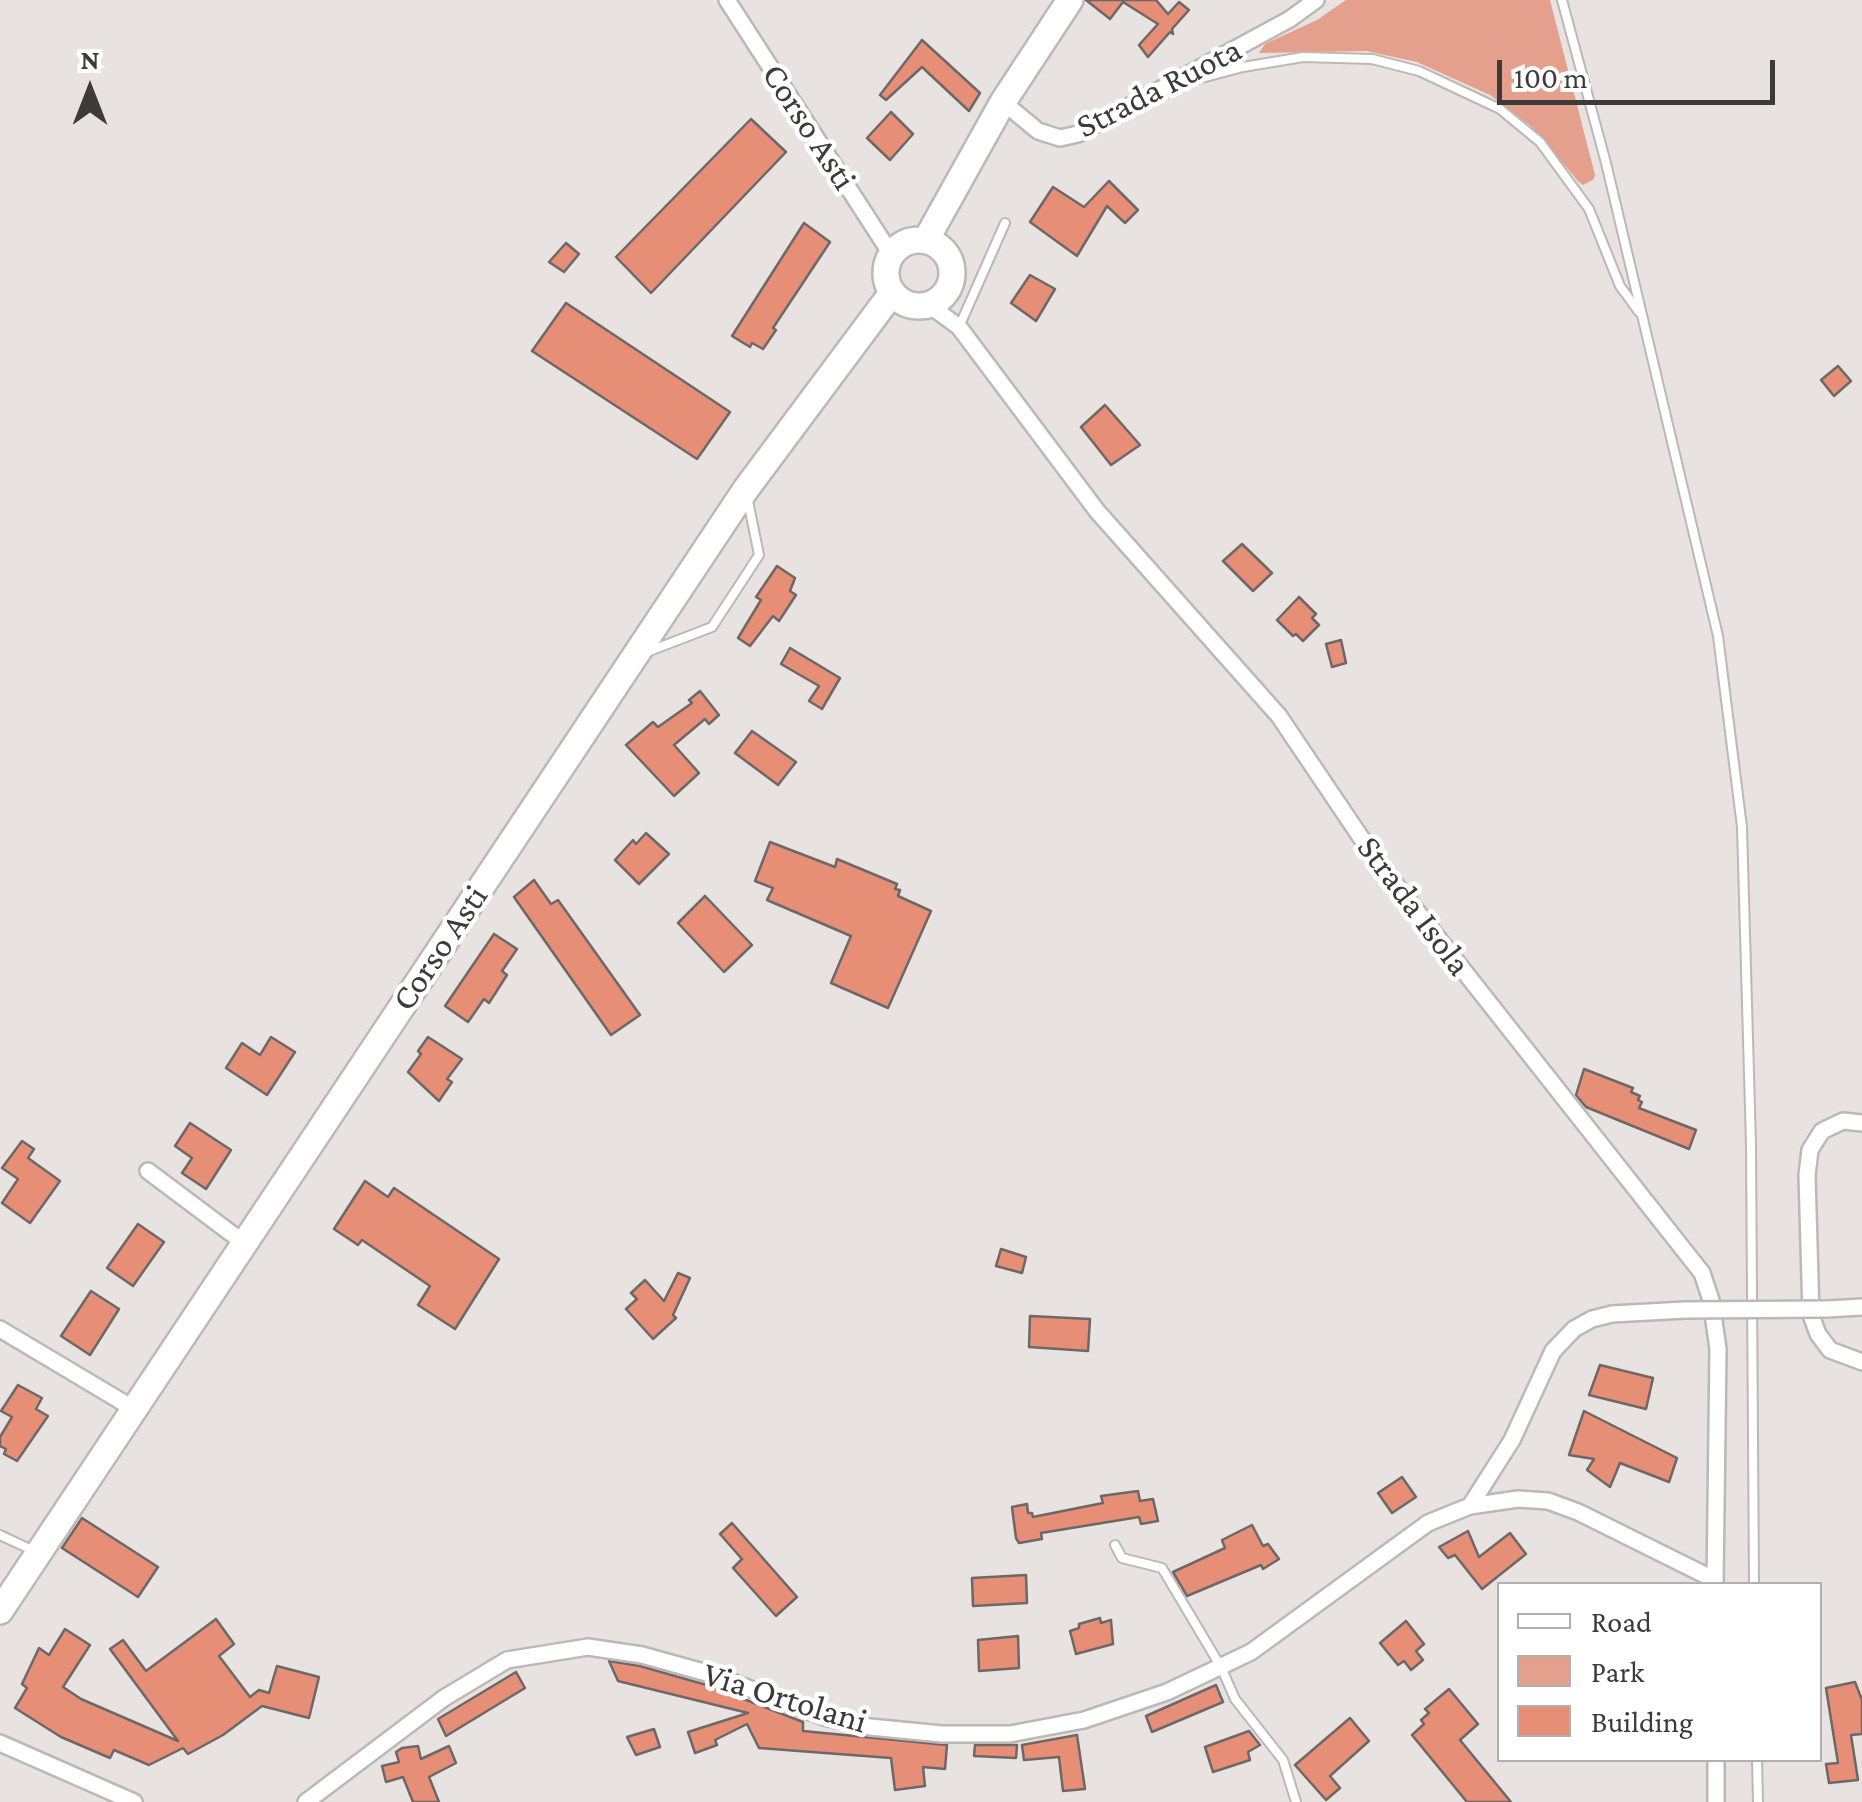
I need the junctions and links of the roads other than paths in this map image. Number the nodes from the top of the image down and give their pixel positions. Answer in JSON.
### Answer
{"nodes":[{"id":1,"x":727,"y":0,"type":"edge"},
{"id":2,"x":1070,"y":0,"type":"edge"},
{"id":3,"x":1316,"y":0,"type":"edge"},
{"id":4,"x":1562,"y":0,"type":"edge"},
{"id":5,"x":1164,"y":88,"type":"junction"},
{"id":6,"x":1003,"y":102,"type":"junction"},
{"id":7,"x":1005,"y":224,"type":"dead end"},
{"id":8,"x":926,"y":240,"type":"junction"},
{"id":9,"x":891,"y":254,"type":"junction"},
{"id":10,"x":892,"y":293,"type":"junction"},
{"id":11,"x":929,"y":305,"type":"junction"},
{"id":12,"x":1643,"y":318,"type":"junction"},
{"id":13,"x":959,"y":327,"type":"junction"},
{"id":14,"x":746,"y":489,"type":"junction"},
{"id":15,"x":634,"y":658,"type":"junction"},
{"id":16,"x":1862,"y":1124,"type":"edge"},
{"id":17,"x":148,"y":1172,"type":"dead end"},
{"id":18,"x":244,"y":1243,"type":"junction"},
{"id":19,"x":1862,"y":1307,"type":"edge"},
{"id":20,"x":0,"y":1328,"type":"edge"},
{"id":21,"x":1862,"y":1362,"type":"edge"},
{"id":22,"x":134,"y":1408,"type":"junction"},
{"id":23,"x":1470,"y":1506,"type":"junction"},
{"id":24,"x":0,"y":1535,"type":"edge"},
{"id":25,"x":1115,"y":1546,"type":"dead end"},
{"id":26,"x":38,"y":1554,"type":"junction"},
{"id":27,"x":1715,"y":1582,"type":"edge"},
{"id":28,"x":1754,"y":1582,"type":"edge"},
{"id":29,"x":0,"y":1611,"type":"edge"},
{"id":30,"x":1221,"y":1667,"type":"junction"},
{"id":31,"x":0,"y":1743,"type":"edge"},
{"id":32,"x":1716,"y":1762,"type":"edge"},
{"id":33,"x":1757,"y":1762,"type":"edge"},
{"id":34,"x":134,"y":1802,"type":"edge"},
{"id":35,"x":306,"y":1802,"type":"edge"},
{"id":36,"x":1296,"y":1802,"type":"edge"},
{"id":37,"x":1716,"y":1802,"type":"edge"},
{"id":38,"x":1758,"y":1802,"type":"edge"}],
"edges":[{"from":1,"to":9,"type":"street","name":"Corso Asti"},
{"from":2,"to":6,"type":"main road"},
{"from":3,"to":5,"type":"street","name":"Strada Ruota"},
{"from":4,"to":12,"type":"lane"},
{"from":5,"to":6,"type":"street","name":"Strada Ruota"},
{"from":5,"to":12,"type":"lane"},
{"from":6,"to":8,"type":"main road"},
{"from":7,"to":13,"type":"lane"},
{"from":8,"to":9,"type":"main road"},
{"from":8,"to":11,"type":"main road"},
{"from":9,"to":10,"type":"main road"},
{"from":10,"to":11,"type":"main road"},
{"from":10,"to":14,"type":"main road","name":"Corso Asti"},
{"from":11,"to":13,"type":"street","name":"Strada Isola"},
{"from":12,"to":28,"type":"lane"},
{"from":13,"to":27,"type":"street","name":"Strada Isola"},
{"from":14,"to":15,"type":"main road","name":"Corso Asti"},
{"from":14,"to":15,"type":"lane"},
{"from":15,"to":18,"type":"main road","name":"Corso Asti"},
{"from":16,"to":21,"type":"street"},
{"from":17,"to":18,"type":"street"},
{"from":18,"to":22,"type":"main road","name":"Corso Asti"},
{"from":19,"to":23,"type":"street","bridge":true},
{"from":20,"to":22,"type":"street"},
{"from":22,"to":26,"type":"main road","name":"Corso Asti"},
{"from":23,"to":27,"type":"street","name":"Via Ortolani"},
{"from":23,"to":30,"type":"street","name":"Via Ortolani"},
{"from":24,"to":26,"type":"lane"},
{"from":25,"to":30,"type":"lane"},
{"from":26,"to":29,"type":"main road","name":"Corso Asti"},
{"from":30,"to":35,"type":"street","name":"Via Ortolani"},
{"from":30,"to":36,"type":"lane"},
{"from":31,"to":34,"type":"street"},
{"from":32,"to":37,"type":"street"},
{"from":33,"to":38,"type":"lane"}]}
